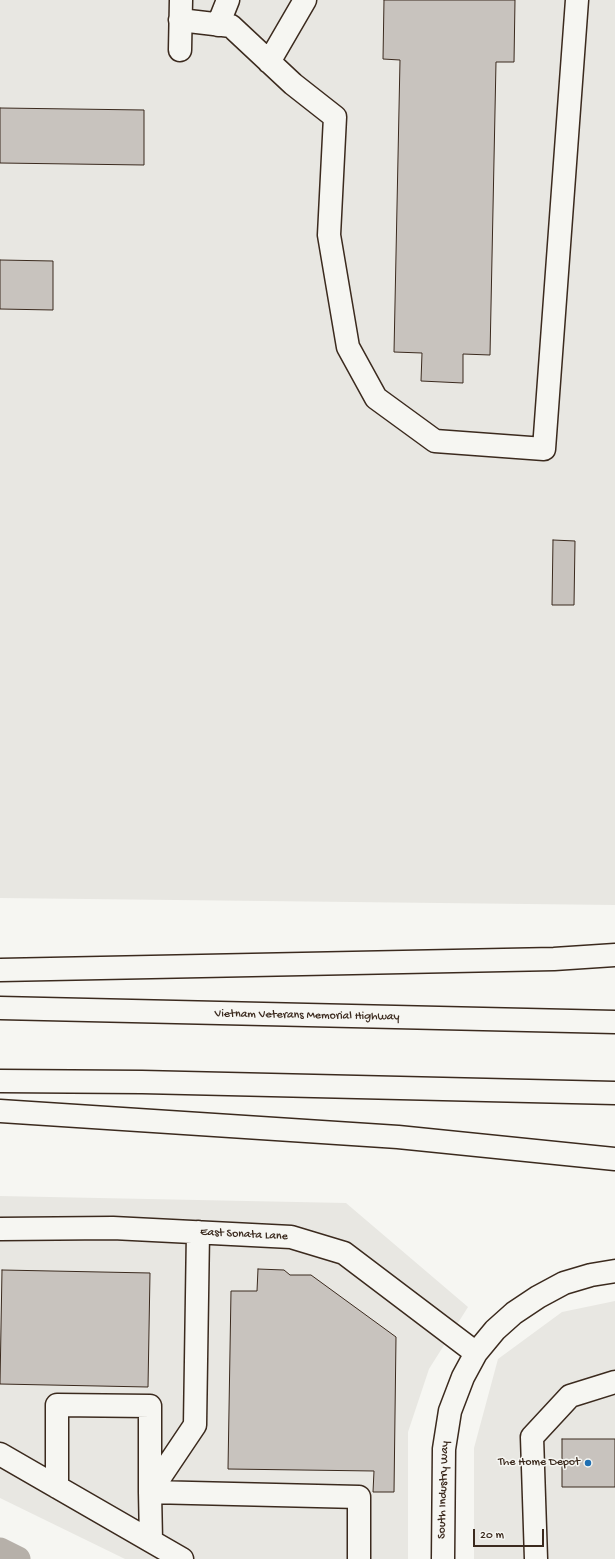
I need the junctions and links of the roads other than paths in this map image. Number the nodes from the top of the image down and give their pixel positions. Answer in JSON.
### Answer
{"nodes":[{"id":1,"x":228,"y":0,"type":"edge"},
{"id":2,"x":305,"y":0,"type":"edge"},
{"id":3,"x":577,"y":0,"type":"edge"},
{"id":4,"x":180,"y":10,"type":"edge"},
{"id":5,"x":218,"y":25,"type":"junction"},
{"id":6,"x":180,"y":50,"type":"dead end"},
{"id":7,"x":269,"y":62,"type":"junction"},
{"id":8,"x":615,"y":955,"type":"edge"},
{"id":9,"x":0,"y":970,"type":"edge"},
{"id":10,"x":0,"y":1008,"type":"edge"},
{"id":11,"x":615,"y":1022,"type":"edge"},
{"id":12,"x":0,"y":1081,"type":"edge"},
{"id":13,"x":615,"y":1093,"type":"edge"},
{"id":14,"x":0,"y":1111,"type":"edge"},
{"id":15,"x":615,"y":1159,"type":"edge"},
{"id":16,"x":0,"y":1228,"type":"edge"},
{"id":17,"x":198,"y":1232,"type":"junction"},
{"id":18,"x":615,"y":1271,"type":"edge"},
{"id":19,"x":476,"y":1353,"type":"junction"},
{"id":20,"x":615,"y":1382,"type":"edge"},
{"id":21,"x":0,"y":1454,"type":"edge"},
{"id":22,"x":57,"y":1487,"type":"junction"},
{"id":23,"x":150,"y":1492,"type":"junction"},
{"id":24,"x":151,"y":1541,"type":"junction"},
{"id":25,"x":182,"y":1559,"type":"edge"},
{"id":26,"x":359,"y":1559,"type":"edge"},
{"id":27,"x":442,"y":1559,"type":"edge"},
{"id":28,"x":536,"y":1559,"type":"edge"}],
"edges":[{"from":1,"to":5,"type":"main road"},
{"from":2,"to":7,"type":"main road"},
{"from":3,"to":7,"type":"main road"},
{"from":4,"to":5,"type":"main road"},
{"from":4,"to":6,"type":"main road"},
{"from":5,"to":7,"type":"main road"},
{"from":8,"to":9,"type":"main road"},
{"from":10,"to":11,"type":"main road","name":"Vietnam Veterans Memorial Highway"},
{"from":12,"to":13,"type":"main road"},
{"from":14,"to":15,"type":"main road"},
{"from":16,"to":17,"type":"main road","name":"East Sonata Lane"},
{"from":17,"to":19,"type":"main road","name":"East Sonata Lane"},
{"from":17,"to":23,"type":"main road"},
{"from":18,"to":19,"type":"main road","name":"South Industry Way"},
{"from":19,"to":27,"type":"main road","name":"South Industry Way"},
{"from":20,"to":28,"type":"main road"},
{"from":21,"to":22,"type":"main road"},
{"from":22,"to":23,"type":"main road"},
{"from":22,"to":24,"type":"main road"},
{"from":23,"to":24,"type":"main road"},
{"from":23,"to":26,"type":"main road"},
{"from":24,"to":25,"type":"main road"}]}
